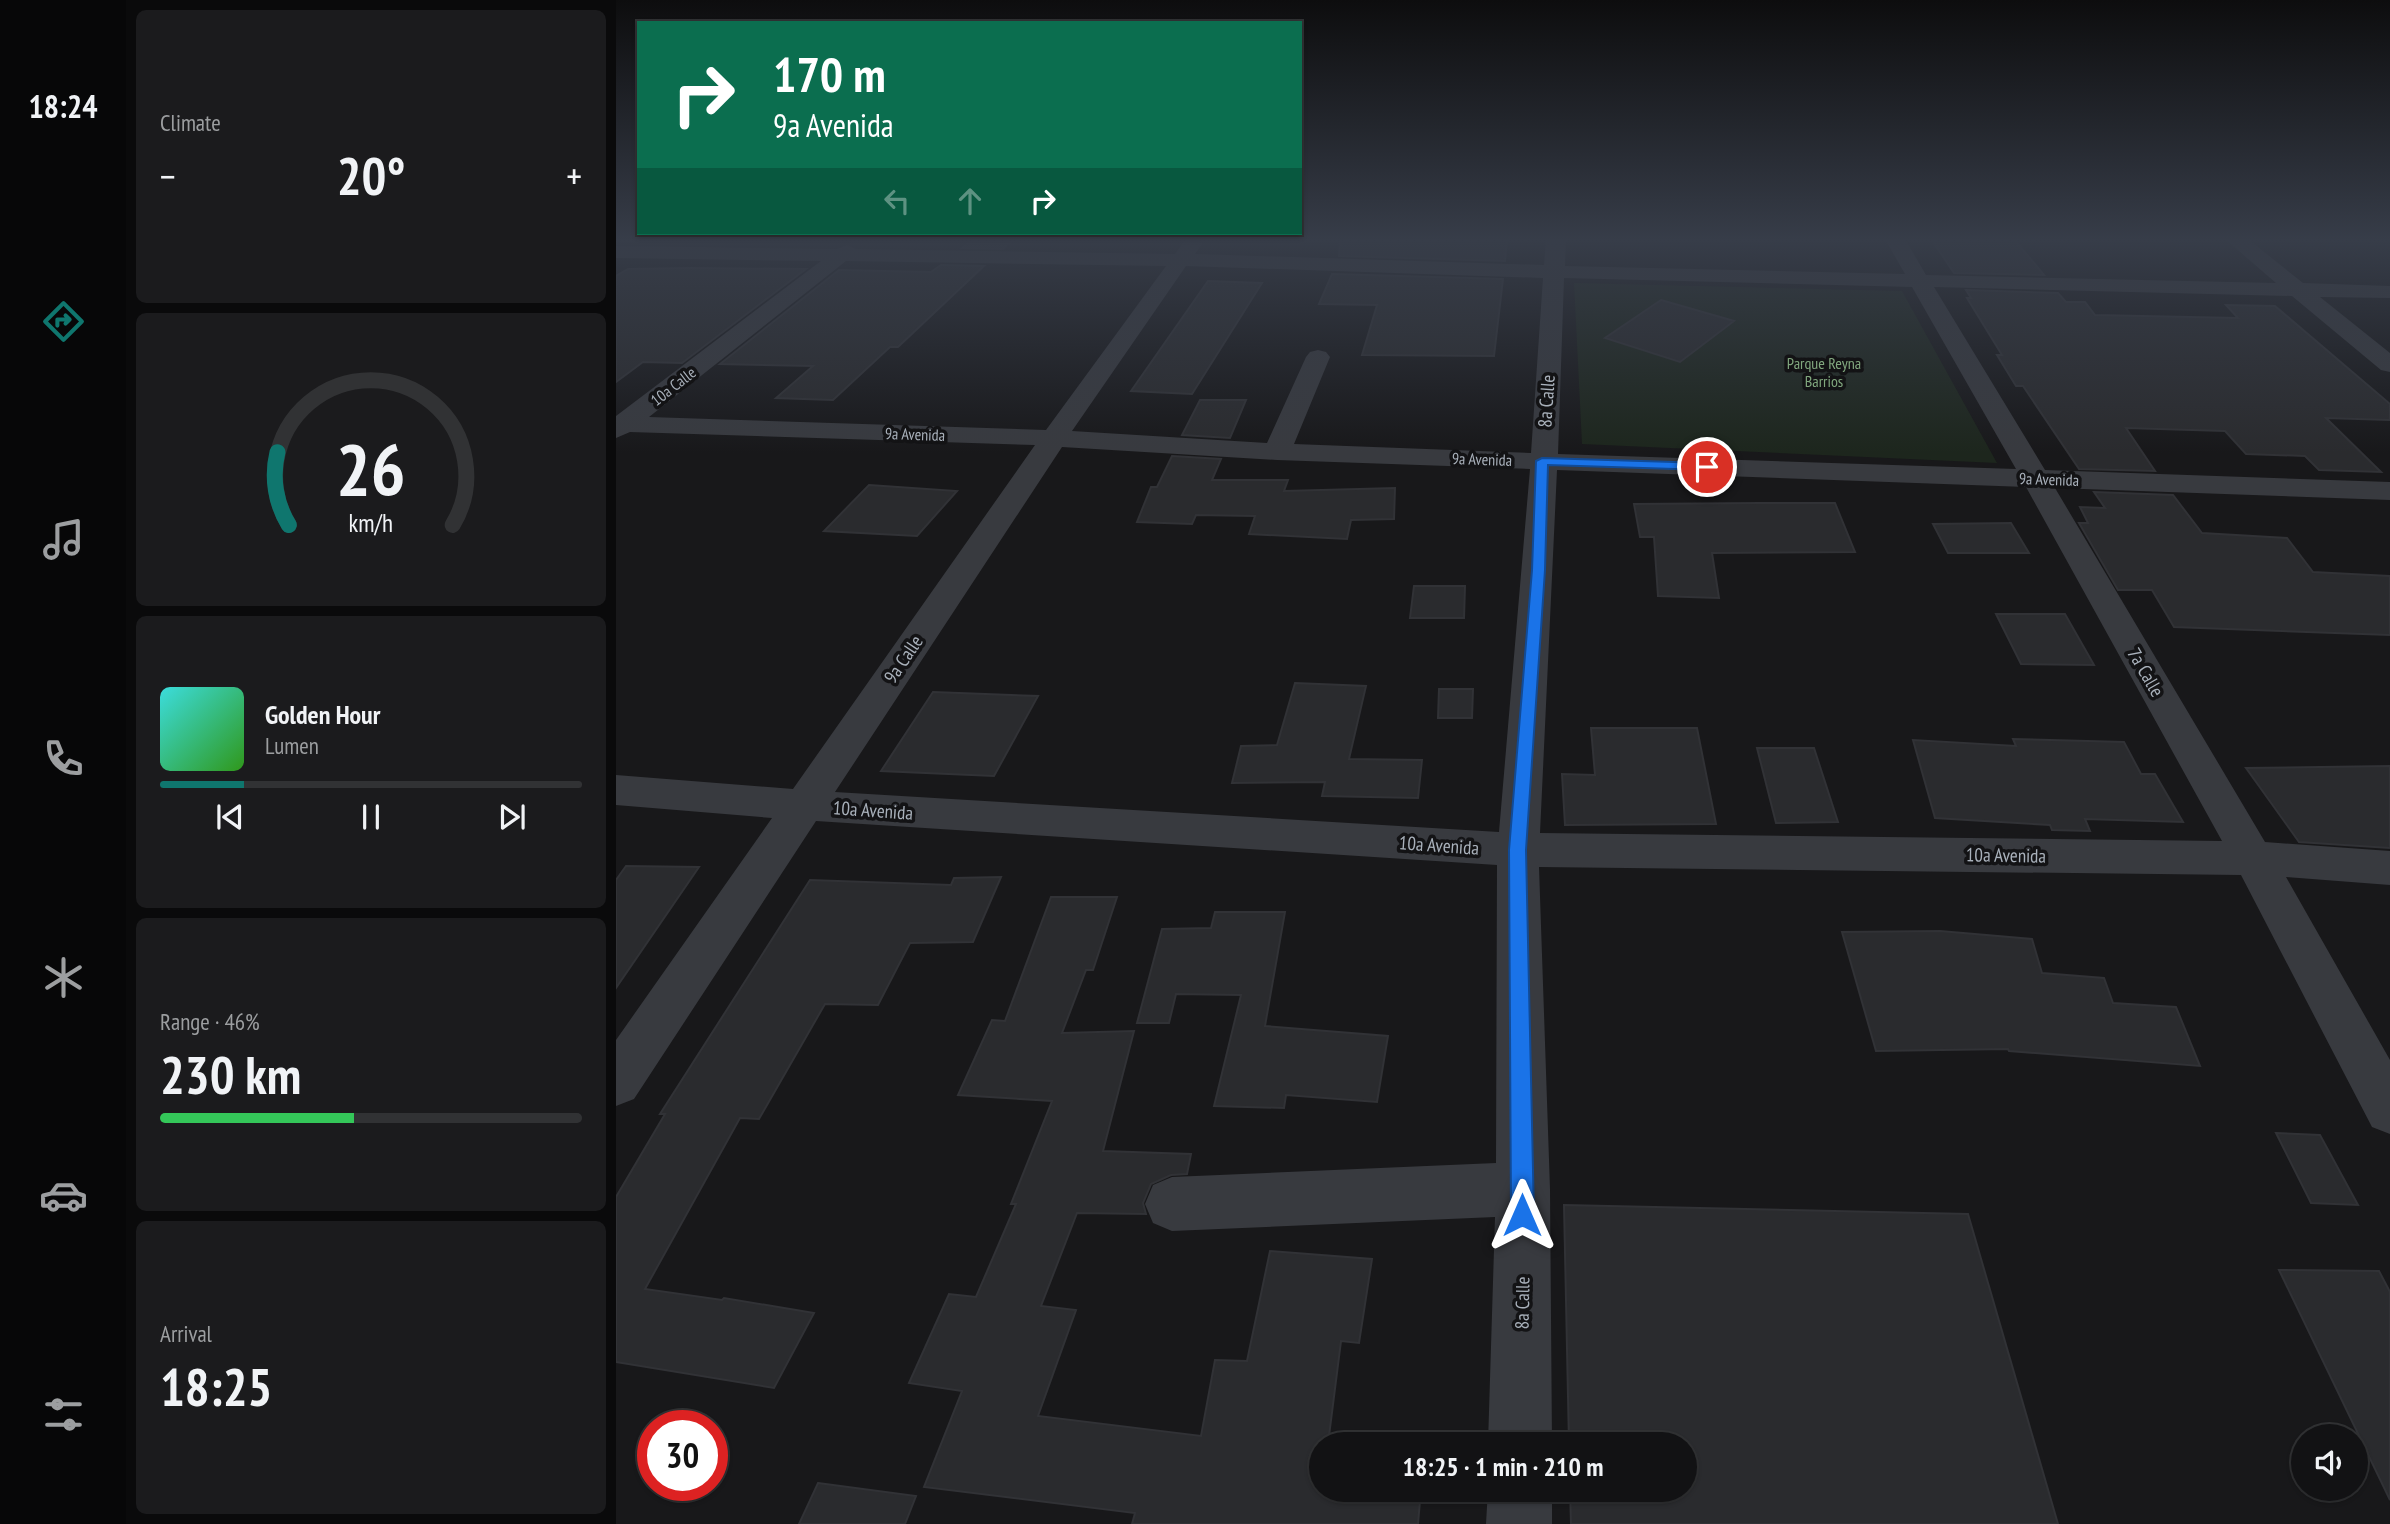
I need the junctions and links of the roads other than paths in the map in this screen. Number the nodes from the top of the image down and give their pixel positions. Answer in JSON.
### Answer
{"nodes":[{"id":1,"x":771,"y":310,"type":"edge"},
{"id":2,"x":1145,"y":310,"type":"edge"},
{"id":3,"x":1552,"y":310,"type":"edge"},
{"id":4,"x":1936,"y":310,"type":"edge"},
{"id":5,"x":2323,"y":310,"type":"edge"},
{"id":6,"x":1318,"y":357,"type":"dead end"},
{"id":7,"x":2390,"y":365,"type":"edge"},
{"id":8,"x":619,"y":426,"type":"edge"},
{"id":9,"x":1054,"y":438,"type":"junction"},
{"id":10,"x":1277,"y":452,"type":"junction"},
{"id":11,"x":1542,"y":461,"type":"junction"},
{"id":12,"x":2035,"y":478,"type":"junction"},
{"id":13,"x":2390,"y":491,"type":"edge"},
{"id":14,"x":616,"y":790,"type":"edge"},
{"id":15,"x":802,"y":806,"type":"junction"},
{"id":16,"x":1518,"y":850,"type":"junction"},
{"id":17,"x":2253,"y":858,"type":"junction"},
{"id":18,"x":2390,"y":868,"type":"edge"},
{"id":19,"x":616,"y":1082,"type":"edge"},
{"id":20,"x":2390,"y":1109,"type":"edge"},
{"id":21,"x":1523,"y":1189,"type":"junction"},
{"id":22,"x":1172,"y":1204,"type":"dead end"},
{"id":23,"x":1520,"y":1432,"type":"edge"},
{"id":24,"x":1520,"y":1502,"type":"edge"},
{"id":25,"x":1519,"y":1524,"type":"edge"}],
"edges":[{"from":1,"to":8,"type":"street","name":"10a Calle"},
{"from":2,"to":9,"type":"street","name":"9a Calle"},
{"from":3,"to":11,"type":"street","name":"8a Calle"},
{"from":4,"to":12,"type":"street","name":"7a Calle"},
{"from":5,"to":7,"type":"street"},
{"from":6,"to":10,"type":"street"},
{"from":8,"to":9,"type":"street","name":"9a Avenida"},
{"from":9,"to":10,"type":"street","name":"9a Avenida"},
{"from":9,"to":15,"type":"street","name":"9a Calle"},
{"from":10,"to":11,"type":"street","name":"9a Avenida"},
{"from":11,"to":12,"type":"street","name":"9a Avenida"},
{"from":11,"to":16,"type":"street","name":"8a Calle"},
{"from":12,"to":13,"type":"street","name":"9a Avenida"},
{"from":12,"to":17,"type":"street","name":"7a Calle"},
{"from":14,"to":15,"type":"street","name":"10a Avenida"},
{"from":15,"to":16,"type":"street","name":"10a Avenida"},
{"from":15,"to":19,"type":"street","name":"9a Calle"},
{"from":16,"to":17,"type":"street","name":"10a Avenida"},
{"from":16,"to":21,"type":"street","name":"8a Calle"},
{"from":17,"to":18,"type":"street","name":"10a Avenida"},
{"from":17,"to":20,"type":"street","name":"7a Calle"},
{"from":21,"to":22,"type":"street"},
{"from":21,"to":23,"type":"street","name":"8a Calle"},
{"from":24,"to":25,"type":"street"}]}
